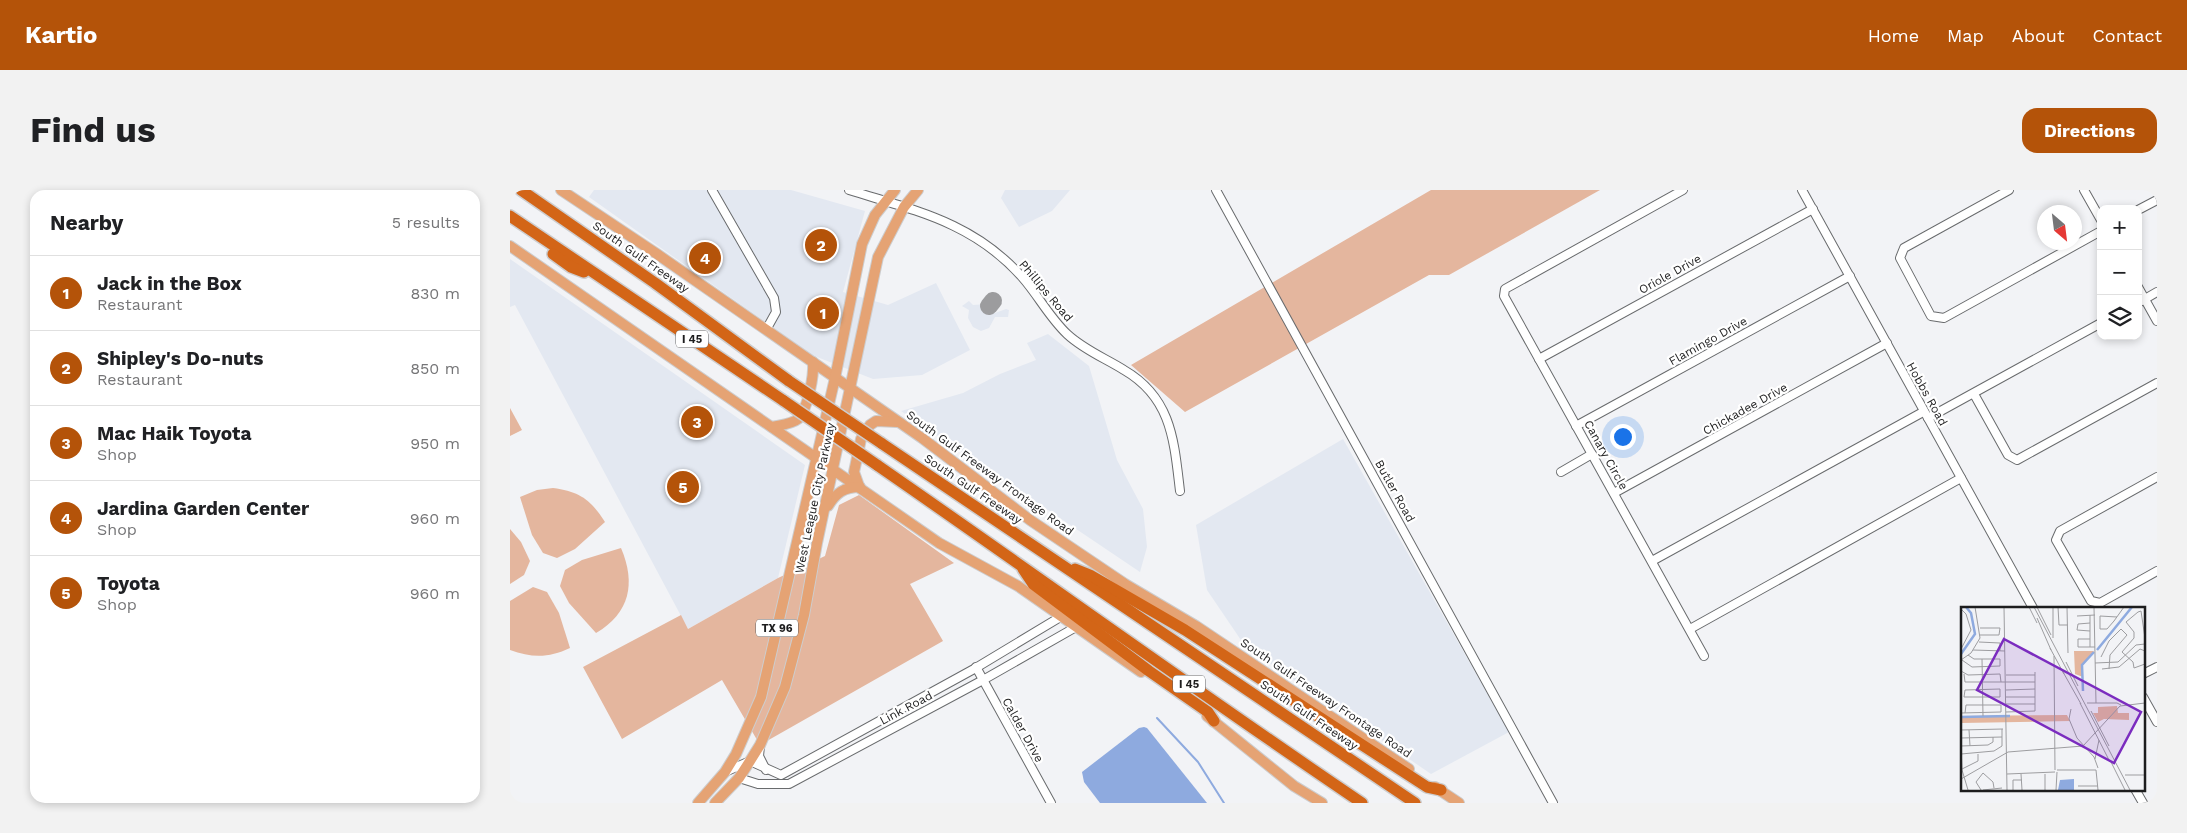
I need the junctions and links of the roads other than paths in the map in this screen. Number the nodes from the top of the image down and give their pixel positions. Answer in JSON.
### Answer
{"nodes":[{"id":1,"x":522,"y":190,"type":"edge"},
{"id":2,"x":534,"y":190,"type":"edge"},
{"id":3,"x":562,"y":190,"type":"edge"},
{"id":4,"x":712,"y":190,"type":"edge"},
{"id":5,"x":848,"y":190,"type":"edge"},
{"id":6,"x":895,"y":190,"type":"edge"},
{"id":7,"x":918,"y":190,"type":"edge"},
{"id":8,"x":1216,"y":190,"type":"edge"},
{"id":9,"x":1683,"y":190,"type":"edge"},
{"id":10,"x":1802,"y":190,"type":"edge"},
{"id":11,"x":2009,"y":190,"type":"edge"},
{"id":12,"x":2084,"y":190,"type":"edge"},
{"id":13,"x":2157,"y":200,"type":"edge"},
{"id":14,"x":885,"y":201,"type":"junction"},
{"id":15,"x":904,"y":207,"type":"junction"},
{"id":16,"x":2142,"y":208,"type":"edge"},
{"id":17,"x":1813,"y":209,"type":"junction"},
{"id":18,"x":2097,"y":213,"type":"edge"},
{"id":19,"x":510,"y":216,"type":"edge"},
{"id":20,"x":510,"y":225,"type":"edge"},
{"id":21,"x":2097,"y":233,"type":"edge"},
{"id":22,"x":510,"y":246,"type":"edge"},
{"id":23,"x":1850,"y":276,"type":"junction"},
{"id":24,"x":600,"y":277,"type":"junction"},
{"id":25,"x":2157,"y":292,"type":"edge"},
{"id":26,"x":2142,"y":300,"type":"edge"},
{"id":27,"x":2142,"y":302,"type":"edge"},
{"id":28,"x":686,"y":306,"type":"junction"},
{"id":29,"x":2157,"y":321,"type":"edge"},
{"id":30,"x":2097,"y":325,"type":"edge"},
{"id":31,"x":766,"y":330,"type":"junction"},
{"id":32,"x":1887,"y":343,"type":"junction"},
{"id":33,"x":1539,"y":359,"type":"junction"},
{"id":34,"x":813,"y":362,"type":"junction"},
{"id":35,"x":835,"y":378,"type":"junction"},
{"id":36,"x":2157,"y":383,"type":"edge"},
{"id":37,"x":850,"y":388,"type":"junction"},
{"id":38,"x":1974,"y":394,"type":"junction"},
{"id":39,"x":1926,"y":415,"type":"junction"},
{"id":40,"x":901,"y":423,"type":"junction"},
{"id":41,"x":1576,"y":426,"type":"junction"},
{"id":42,"x":772,"y":427,"type":"junction"},
{"id":43,"x":1592,"y":454,"type":"junction"},
{"id":44,"x":816,"y":457,"type":"junction"},
{"id":45,"x":834,"y":468,"type":"junction"},
{"id":46,"x":1560,"y":472,"type":"dead end"},
{"id":47,"x":2157,"y":477,"type":"edge"},
{"id":48,"x":1961,"y":478,"type":"junction"},
{"id":49,"x":860,"y":486,"type":"junction"},
{"id":50,"x":1180,"y":491,"type":"dead end"},
{"id":51,"x":1614,"y":493,"type":"junction"},
{"id":52,"x":824,"y":511,"type":"junction"},
{"id":53,"x":1053,"y":560,"type":"junction"},
{"id":54,"x":1652,"y":561,"type":"junction"},
{"id":55,"x":1018,"y":562,"type":"junction"},
{"id":56,"x":2157,"y":572,"type":"edge"},
{"id":57,"x":2032,"y":607,"type":"edge"},
{"id":58,"x":1062,"y":616,"type":"junction"},
{"id":59,"x":1076,"y":627,"type":"junction"},
{"id":60,"x":1690,"y":629,"type":"junction"},
{"id":61,"x":1704,"y":656,"type":"dead end"},
{"id":62,"x":976,"y":667,"type":"junction"},
{"id":63,"x":2157,"y":667,"type":"edge"},
{"id":64,"x":2144,"y":674,"type":"edge"},
{"id":65,"x":983,"y":680,"type":"junction"},
{"id":66,"x":2144,"y":699,"type":"edge"},
{"id":67,"x":897,"y":712,"type":"junction"},
{"id":68,"x":1214,"y":721,"type":"junction"},
{"id":69,"x":2157,"y":722,"type":"edge"},
{"id":70,"x":903,"y":723,"type":"junction"},
{"id":71,"x":760,"y":745,"type":"junction"},
{"id":72,"x":750,"y":761,"type":"junction"},
{"id":73,"x":766,"y":770,"type":"junction"},
{"id":74,"x":725,"y":772,"type":"junction"},
{"id":75,"x":740,"y":778,"type":"junction"},
{"id":76,"x":1441,"y":790,"type":"junction"},
{"id":77,"x":2136,"y":790,"type":"edge"},
{"id":78,"x":698,"y":803,"type":"edge"},
{"id":79,"x":715,"y":803,"type":"edge"},
{"id":80,"x":1051,"y":803,"type":"edge"},
{"id":81,"x":1322,"y":803,"type":"edge"},
{"id":82,"x":1362,"y":803,"type":"edge"},
{"id":83,"x":1415,"y":803,"type":"edge"},
{"id":84,"x":1459,"y":803,"type":"edge"},
{"id":85,"x":1553,"y":803,"type":"edge"},
{"id":86,"x":2142,"y":803,"type":"edge"}],
"edges":[{"from":1,"to":28,"type":"highway","name":"South Gulf Freeway","number":"I 45"},
{"from":2,"to":28,"type":"highway"},
{"from":3,"to":31,"type":"main road","name":"South Gulf Freeway Frontage Road"},
{"from":4,"to":31,"type":"street"},
{"from":5,"to":14,"type":"street"},
{"from":6,"to":14,"type":"main road","name":"West League City Parkway"},
{"from":7,"to":15,"type":"main road","name":"West League City Parkway"},
{"from":8,"to":85,"type":"street","name":"Butler Road"},
{"from":9,"to":33,"type":"street","name":"Canary Circle"},
{"from":10,"to":17,"type":"street","name":"Hobbs Road"},
{"from":11,"to":21,"type":"street"},
{"from":12,"to":18,"type":"street"},
{"from":13,"to":16,"type":"street"},
{"from":14,"to":15,"type":"street"},
{"from":14,"to":35,"type":"main road","name":"West League City Parkway"},
{"from":15,"to":37,"type":"main road","name":"West League City Parkway"},
{"from":15,"to":50,"type":"street","name":"Phillips Road"},
{"from":17,"to":23,"type":"street","name":"Hobbs Road"},
{"from":17,"to":33,"type":"street","name":"Oriole Drive"},
{"from":19,"to":24,"type":"highway","number":"I 45"},
{"from":20,"to":24,"type":"highway"},
{"from":22,"to":42,"type":"main road"},
{"from":23,"to":32,"type":"street","name":"Hobbs Road"},
{"from":23,"to":41,"type":"street","name":"Flamingo Drive"},
{"from":24,"to":55,"type":"highway","number":"I 45","bridge":true},
{"from":25,"to":26,"type":"street"},
{"from":27,"to":29,"type":"street"},
{"from":28,"to":53,"type":"highway","name":"South Gulf Freeway","number":"I 45","bridge":true},
{"from":30,"to":38,"type":"street"},
{"from":31,"to":34,"type":"main road","name":"South Gulf Freeway Frontage Road"},
{"from":32,"to":39,"type":"street","name":"Hobbs Road"},
{"from":32,"to":51,"type":"street","name":"Chickadee Drive"},
{"from":33,"to":41,"type":"street","name":"Canary Circle"},
{"from":34,"to":35,"type":"main road","name":"South Gulf Freeway Frontage Road"},
{"from":34,"to":42,"type":"main road"},
{"from":35,"to":37,"type":"main road","name":"South Gulf Freeway Frontage Road"},
{"from":35,"to":44,"type":"main road","name":"West League City Parkway","number":"TX 96"},
{"from":36,"to":38,"type":"street"},
{"from":37,"to":40,"type":"main road","name":"South Gulf Freeway Frontage Road"},
{"from":37,"to":45,"type":"main road","name":"West League City Parkway","number":"TX 96"},
{"from":38,"to":39,"type":"street"},
{"from":39,"to":48,"type":"street","name":"Hobbs Road"},
{"from":39,"to":54,"type":"street"},
{"from":40,"to":49,"type":"main road"},
{"from":40,"to":76,"type":"main road","name":"South Gulf Freeway Frontage Road"},
{"from":41,"to":43,"type":"street","name":"Canary Circle"},
{"from":42,"to":44,"type":"main road"},
{"from":43,"to":46,"type":"street"},
{"from":43,"to":51,"type":"street","name":"Canary Circle"},
{"from":44,"to":45,"type":"main road"},
{"from":44,"to":74,"type":"main road","name":"West League City Parkway","number":"TX 96"},
{"from":45,"to":49,"type":"main road"},
{"from":45,"to":52,"type":"main road","name":"West League City Parkway","number":"TX 96"},
{"from":47,"to":56,"type":"street"},
{"from":48,"to":57,"type":"street","name":"Hobbs Road"},
{"from":48,"to":60,"type":"street"},
{"from":49,"to":52,"type":"main road"},
{"from":49,"to":58,"type":"main road"},
{"from":51,"to":54,"type":"street","name":"Canary Circle"},
{"from":52,"to":71,"type":"main road","name":"West League City Parkway","number":"TX 96"},
{"from":53,"to":76,"type":"highway"},
{"from":53,"to":83,"type":"highway","name":"South Gulf Freeway","number":"I 45"},
{"from":54,"to":60,"type":"street","name":"Canary Circle"},
{"from":55,"to":68,"type":"highway"},
{"from":55,"to":82,"type":"highway","number":"I 45"},
{"from":58,"to":59,"type":"main road"},
{"from":58,"to":62,"type":"street","name":"Link Road"},
{"from":59,"to":65,"type":"street","name":"Link Road"},
{"from":59,"to":68,"type":"main road"},
{"from":60,"to":61,"type":"street","name":"Canary Circle"},
{"from":62,"to":65,"type":"street","name":"Calder Drive"},
{"from":62,"to":67,"type":"street","name":"Link Road"},
{"from":63,"to":64,"type":"street"},
{"from":65,"to":70,"type":"street","name":"Link Road"},
{"from":65,"to":80,"type":"street","name":"Calder Drive"},
{"from":66,"to":69,"type":"street"},
{"from":67,"to":70,"type":"street"},
{"from":67,"to":73,"type":"street","name":"Link Road"},
{"from":68,"to":81,"type":"main road"},
{"from":70,"to":75,"type":"street","name":"Link Road"},
{"from":71,"to":72,"type":"main road","name":"West League City Parkway","number":"TX 96"},
{"from":71,"to":73,"type":"street"},
{"from":72,"to":73,"type":"street","name":"Link Road"},
{"from":72,"to":74,"type":"street"},
{"from":72,"to":75,"type":"main road","name":"West League City Parkway","number":"TX 96"},
{"from":74,"to":78,"type":"main road","name":"West League City Parkway","number":"TX 96"},
{"from":75,"to":79,"type":"main road","name":"West League City Parkway","number":"TX 96"},
{"from":76,"to":84,"type":"main road","name":"South Gulf Freeway Frontage Road"},
{"from":77,"to":86,"type":"street"}]}
